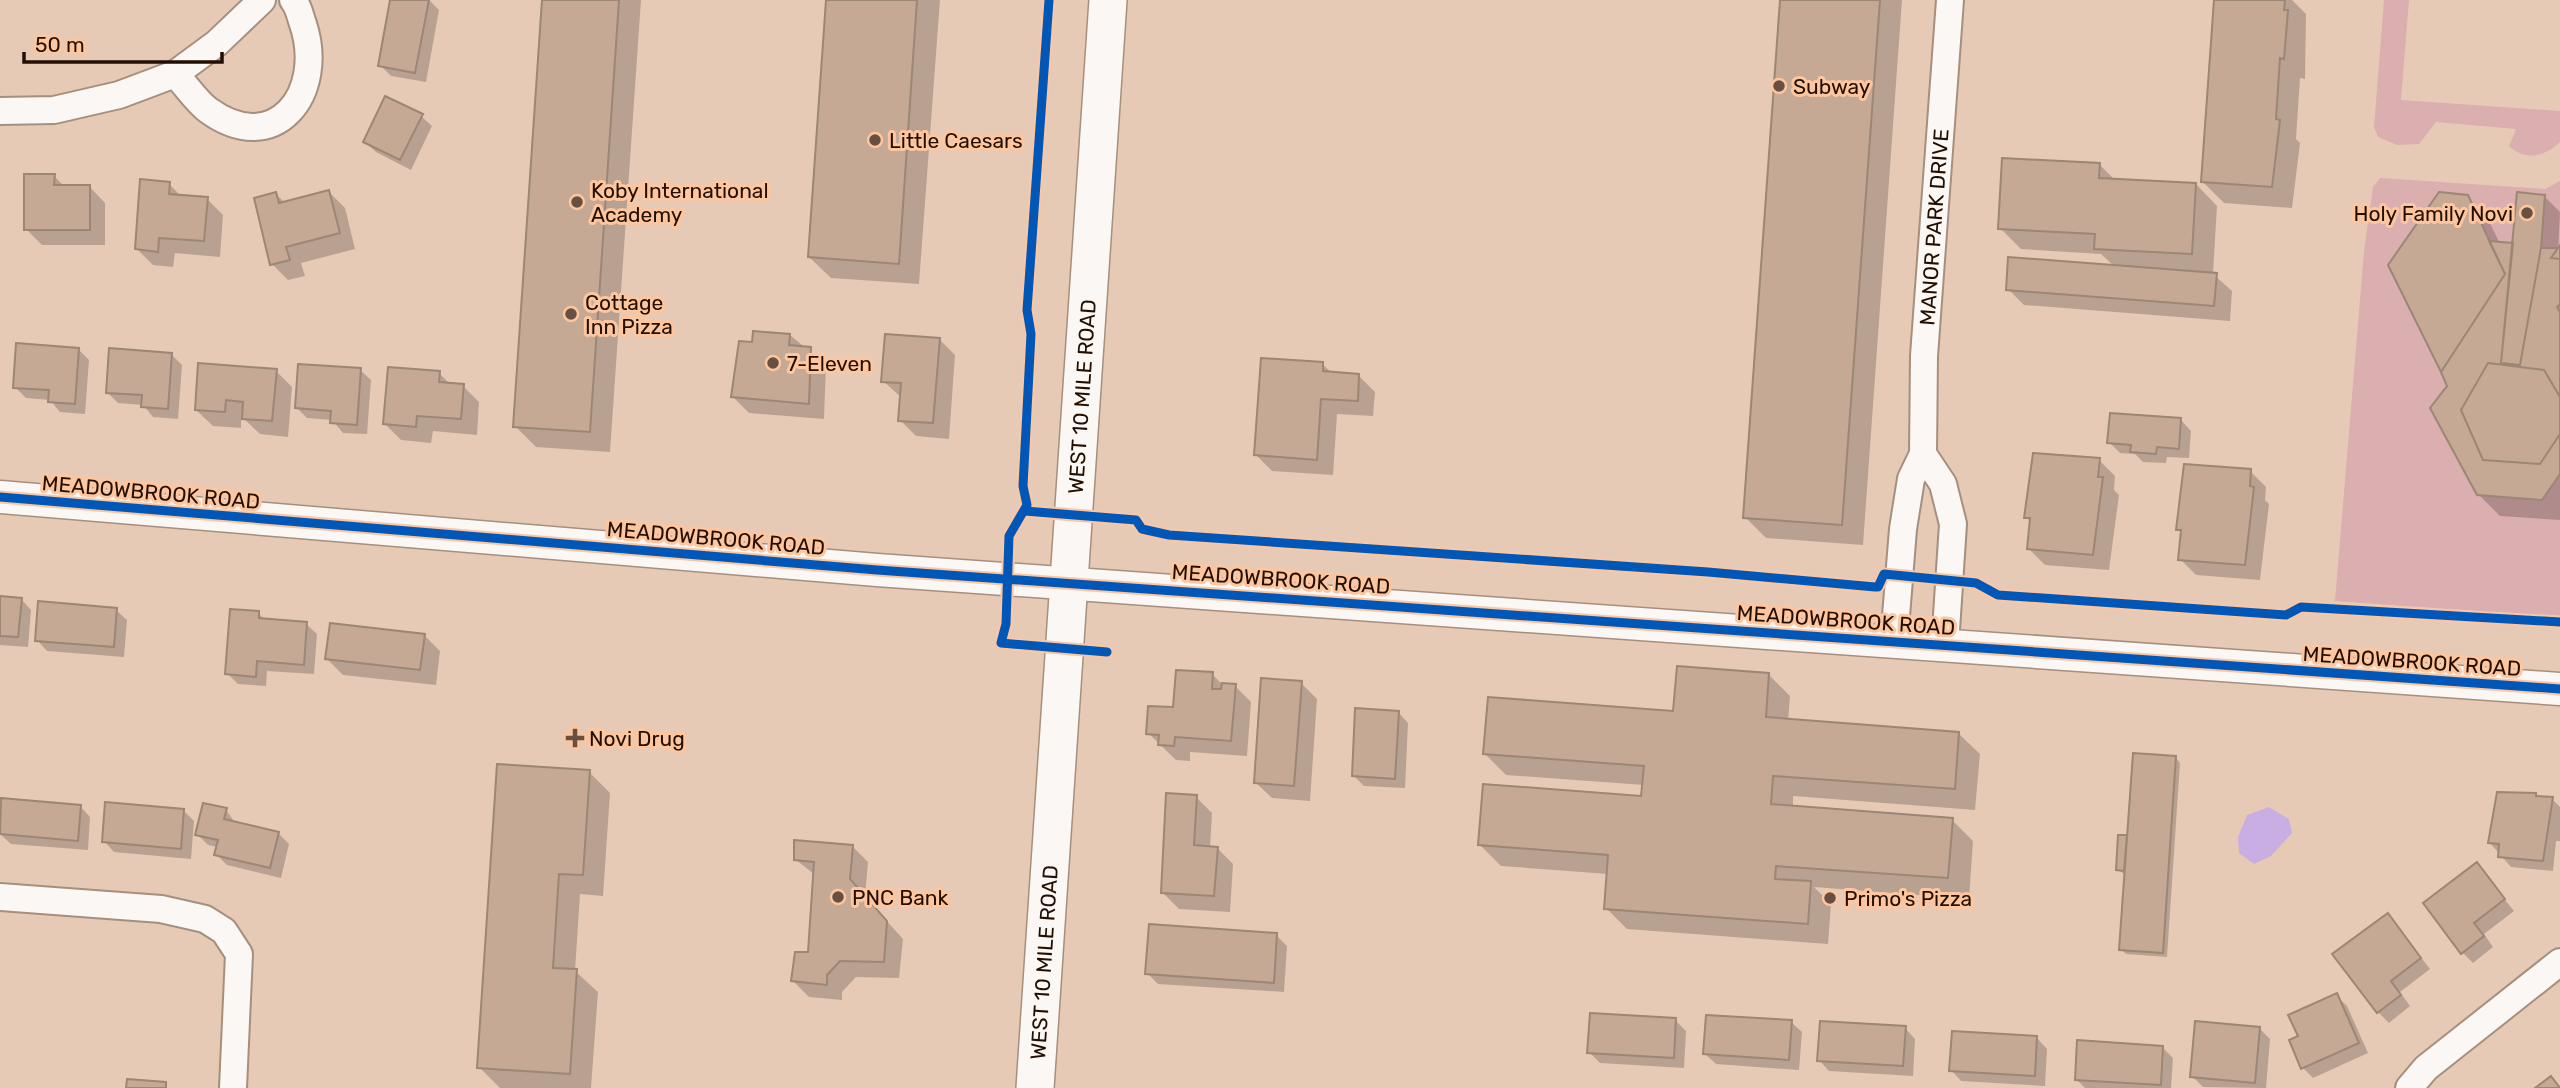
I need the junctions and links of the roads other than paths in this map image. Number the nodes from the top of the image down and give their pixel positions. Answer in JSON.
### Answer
{"nodes":[{"id":1,"x":262,"y":0,"type":"edge"},
{"id":2,"x":293,"y":0,"type":"edge"},
{"id":3,"x":1108,"y":0,"type":"edge"},
{"id":4,"x":1950,"y":0,"type":"edge"},
{"id":5,"x":176,"y":74,"type":"junction"},
{"id":6,"x":0,"y":111,"type":"edge"},
{"id":7,"x":1923,"y":454,"type":"junction"},
{"id":8,"x":0,"y":498,"type":"edge"},
{"id":9,"x":1067,"y":582,"type":"junction"},
{"id":10,"x":1894,"y":641,"type":"junction"},
{"id":11,"x":1945,"y":645,"type":"junction"},
{"id":12,"x":2560,"y":689,"type":"edge"},
{"id":13,"x":0,"y":897,"type":"edge"},
{"id":14,"x":2560,"y":962,"type":"edge"},
{"id":15,"x":233,"y":1088,"type":"edge"},
{"id":16,"x":1035,"y":1088,"type":"edge"},
{"id":17,"x":2409,"y":1088,"type":"edge"}],
"edges":[{"from":1,"to":5,"type":"street"},
{"from":2,"to":5,"type":"street"},
{"from":3,"to":9,"type":"main road","name":"WEST 10 MILE ROAD"},
{"from":4,"to":7,"type":"street","name":"MANOR PARK DRIVE"},
{"from":5,"to":6,"type":"street"},
{"from":7,"to":10,"type":"street","name":"MANOR PARK DRIVE"},
{"from":7,"to":11,"type":"street"},
{"from":8,"to":9,"type":"street","name":"MEADOWBROOK ROAD"},
{"from":9,"to":10,"type":"street","name":"MEADOWBROOK ROAD"},
{"from":9,"to":16,"type":"main road","name":"WEST 10 MILE ROAD"},
{"from":10,"to":11,"type":"street","name":"MEADOWBROOK ROAD"},
{"from":11,"to":12,"type":"street","name":"MEADOWBROOK ROAD"},
{"from":13,"to":15,"type":"street"},
{"from":14,"to":17,"type":"street"}]}
